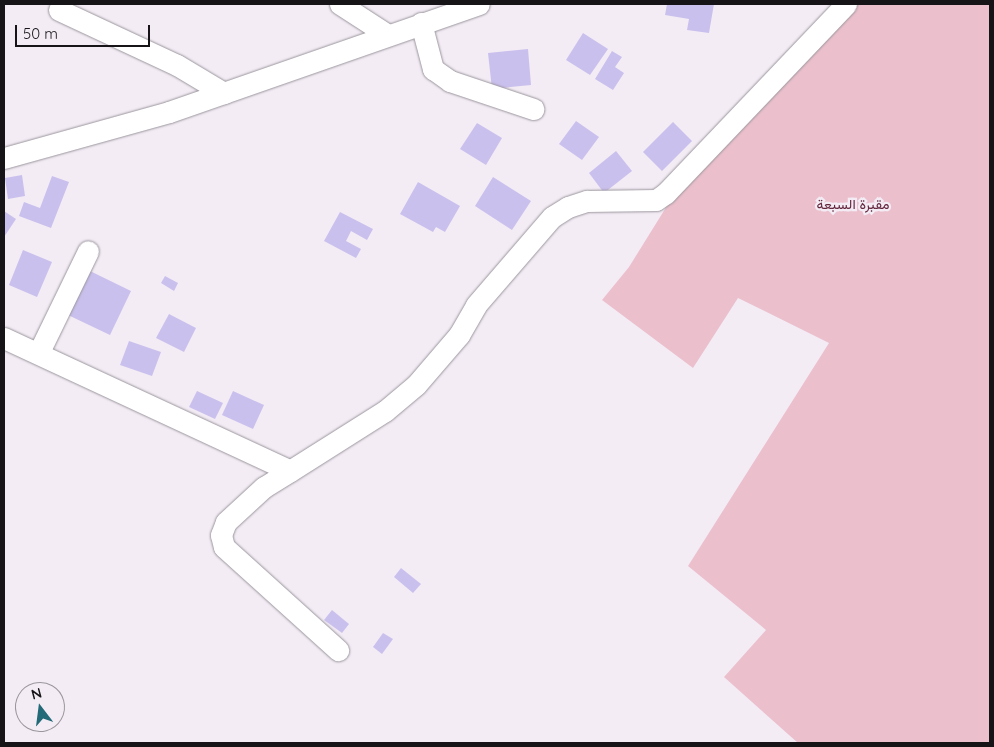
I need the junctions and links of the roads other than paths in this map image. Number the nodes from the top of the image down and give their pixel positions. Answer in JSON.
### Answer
{"nodes":[{"id":1,"x":340,"y":4,"type":"edge"},
{"id":2,"x":479,"y":4,"type":"edge"},
{"id":3,"x":846,"y":4,"type":"edge"},
{"id":4,"x":59,"y":10,"type":"dead end"},
{"id":5,"x":430,"y":15,"type":"edge"},
{"id":6,"x":388,"y":34,"type":"junction"},
{"id":7,"x":224,"y":93,"type":"junction"},
{"id":8,"x":533,"y":109,"type":"dead end"},
{"id":9,"x":4,"y":158,"type":"edge"},
{"id":10,"x":88,"y":251,"type":"dead end"},
{"id":11,"x":4,"y":338,"type":"edge"},
{"id":12,"x":39,"y":352,"type":"junction"},
{"id":13,"x":290,"y":471,"type":"junction"},
{"id":14,"x":338,"y":650,"type":"dead end"}],
"edges":[{"from":1,"to":6,"type":"street"},
{"from":2,"to":5,"type":"street"},
{"from":3,"to":13,"type":"street"},
{"from":4,"to":7,"type":"street"},
{"from":5,"to":6,"type":"street"},
{"from":5,"to":8,"type":"street"},
{"from":6,"to":7,"type":"street"},
{"from":7,"to":9,"type":"street"},
{"from":10,"to":12,"type":"street"},
{"from":11,"to":12,"type":"street"},
{"from":12,"to":13,"type":"street"},
{"from":13,"to":14,"type":"street"}]}
